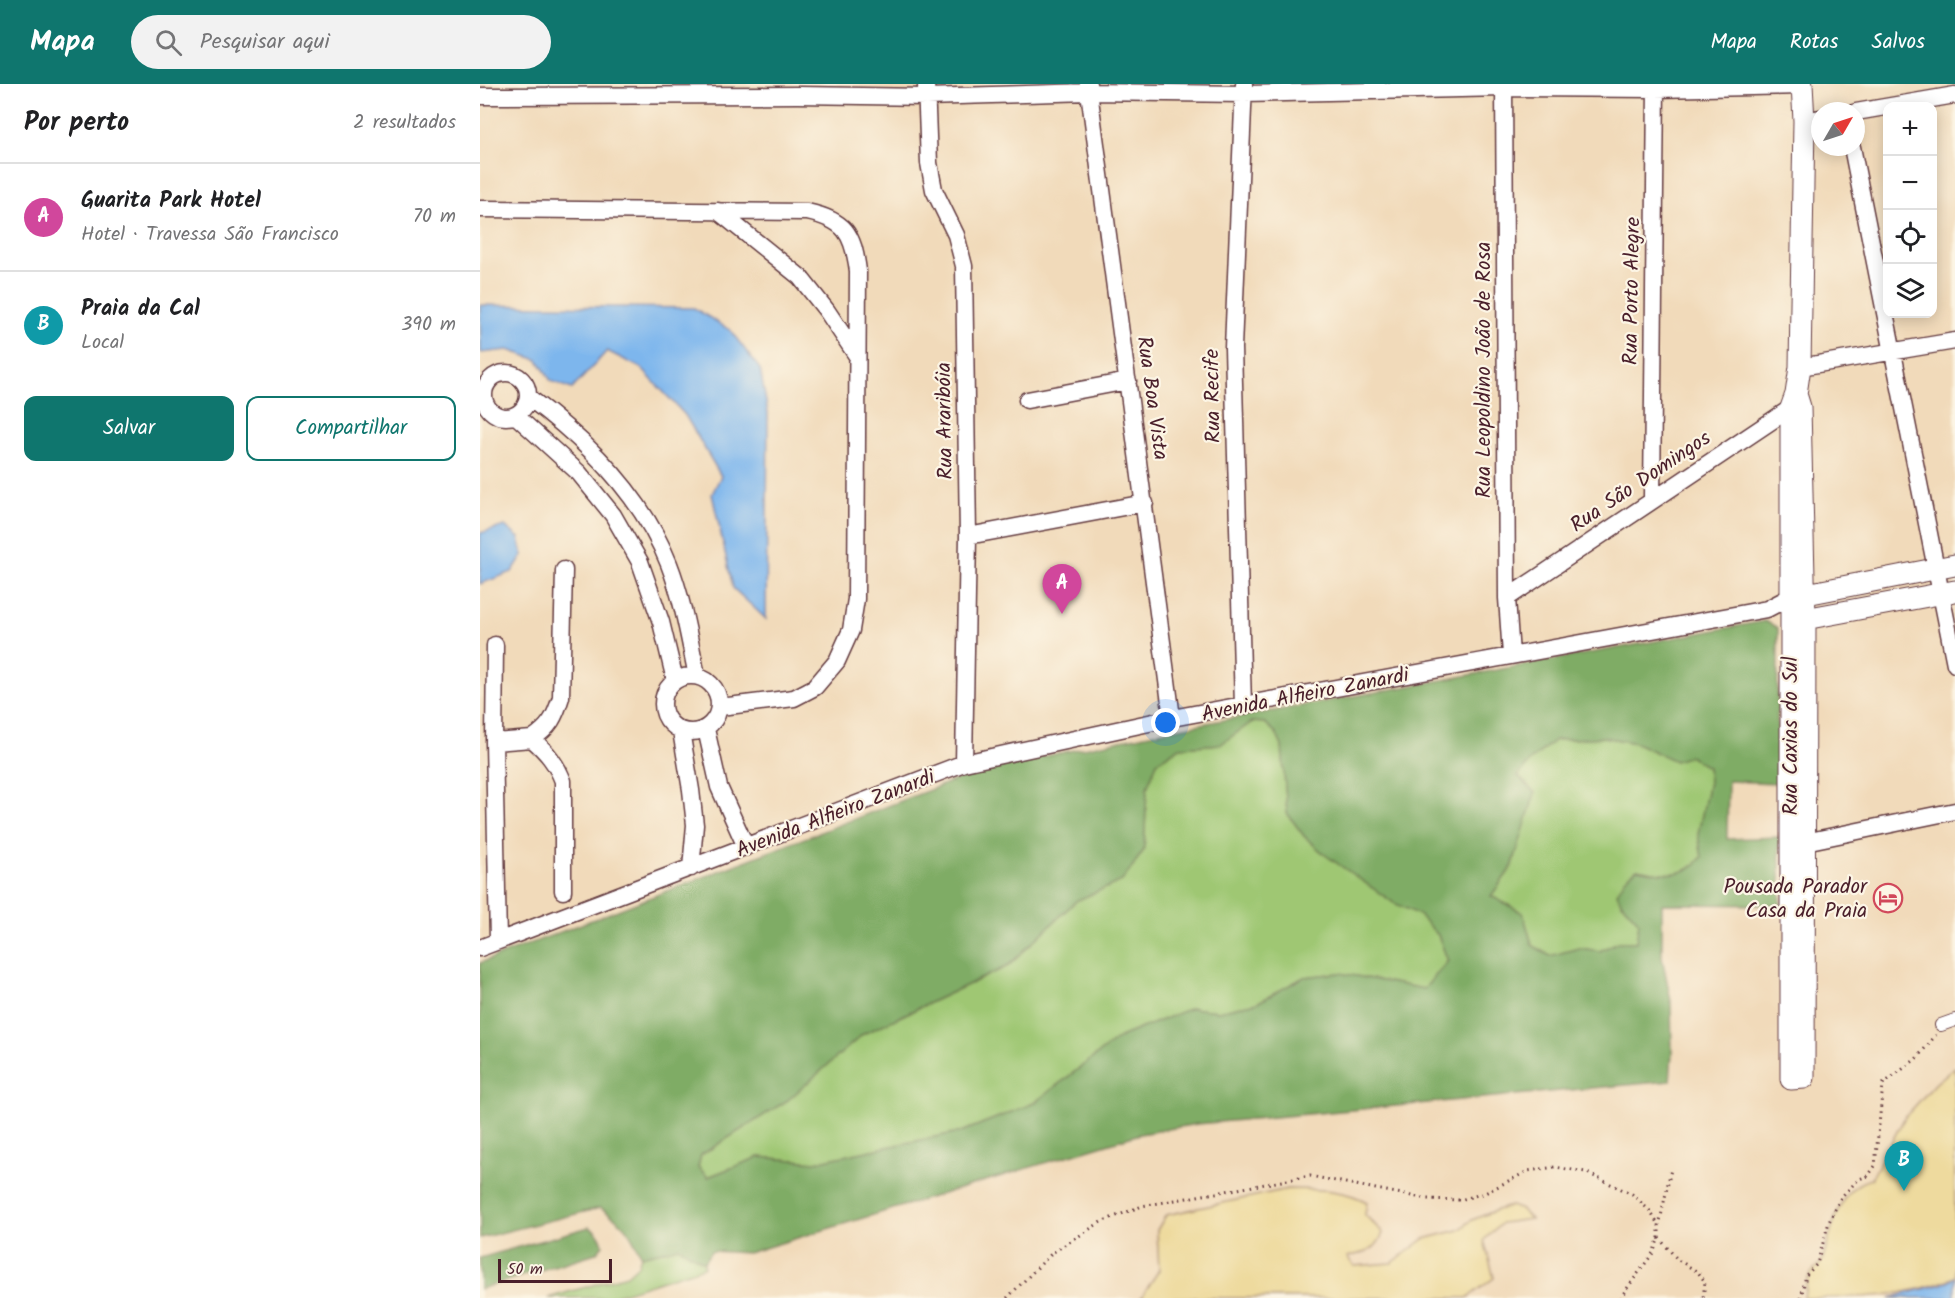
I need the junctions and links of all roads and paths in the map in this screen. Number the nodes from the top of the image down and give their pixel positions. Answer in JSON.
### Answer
{"nodes":[{"id":1,"x":1802,"y":85,"type":"edge"},
{"id":2,"x":1504,"y":86,"type":"edge"},
{"id":3,"x":1726,"y":86,"type":"edge"},
{"id":4,"x":1656,"y":87,"type":"edge"},
{"id":5,"x":1088,"y":88,"type":"edge"},
{"id":6,"x":798,"y":89,"type":"edge"},
{"id":7,"x":1244,"y":89,"type":"edge"},
{"id":8,"x":671,"y":90,"type":"edge"},
{"id":9,"x":926,"y":91,"type":"edge"},
{"id":10,"x":491,"y":92,"type":"edge"},
{"id":11,"x":1955,"y":95,"type":"edge"},
{"id":12,"x":1865,"y":110,"type":"edge"},
{"id":13,"x":1811,"y":116,"type":"edge"},
{"id":14,"x":1811,"y":140,"type":"edge"},
{"id":15,"x":1854,"y":156,"type":"edge"},
{"id":16,"x":480,"y":209,"type":"edge"},
{"id":17,"x":718,"y":211,"type":"junction"},
{"id":18,"x":1955,"y":341,"type":"edge"},
{"id":19,"x":1892,"y":352,"type":"junction"},
{"id":20,"x":857,"y":356,"type":"junction"},
{"id":21,"x":1800,"y":367,"type":"junction"},
{"id":22,"x":484,"y":379,"type":"edge"},
{"id":23,"x":1128,"y":381,"type":"junction"},
{"id":24,"x":528,"y":397,"type":"junction"},
{"id":25,"x":1027,"y":400,"type":"dead end"},
{"id":26,"x":1796,"y":403,"type":"junction"},
{"id":27,"x":485,"y":415,"type":"edge"},
{"id":28,"x":515,"y":416,"type":"junction"},
{"id":29,"x":1652,"y":499,"type":"junction"},
{"id":30,"x":1145,"y":503,"type":"junction"},
{"id":31,"x":968,"y":536,"type":"junction"},
{"id":32,"x":1946,"y":567,"type":"edge"},
{"id":33,"x":564,"y":570,"type":"dead end"},
{"id":34,"x":1949,"y":593,"type":"edge"},
{"id":35,"x":1797,"y":596,"type":"junction"},
{"id":36,"x":1506,"y":598,"type":"junction"},
{"id":37,"x":1767,"y":609,"type":"junction"},
{"id":38,"x":1798,"y":621,"type":"junction"},
{"id":39,"x":495,"y":645,"type":"dead end"},
{"id":40,"x":1511,"y":655,"type":"junction"},
{"id":41,"x":1955,"y":664,"type":"edge"},
{"id":42,"x":697,"y":676,"type":"junction"},
{"id":43,"x":675,"y":680,"type":"junction"},
{"id":44,"x":1243,"y":706,"type":"junction"},
{"id":45,"x":720,"y":707,"type":"junction"},
{"id":46,"x":1172,"y":718,"type":"junction"},
{"id":47,"x":706,"y":729,"type":"junction"},
{"id":48,"x":681,"y":730,"type":"junction"},
{"id":49,"x":532,"y":739,"type":"junction"},
{"id":50,"x":494,"y":742,"type":"junction"},
{"id":51,"x":964,"y":763,"type":"junction"},
{"id":52,"x":1955,"y":811,"type":"edge"},
{"id":53,"x":1798,"y":843,"type":"junction"},
{"id":54,"x":746,"y":847,"type":"junction"},
{"id":55,"x":691,"y":868,"type":"junction"},
{"id":56,"x":563,"y":891,"type":"dead end"},
{"id":57,"x":498,"y":941,"type":"junction"},
{"id":58,"x":480,"y":948,"type":"edge"},
{"id":59,"x":1955,"y":1020,"type":"edge"},
{"id":60,"x":1941,"y":1025,"type":"joint"},
{"id":61,"x":1797,"y":1078,"type":"dead end"},
{"id":62,"x":1671,"y":1169,"type":"dead end"},
{"id":63,"x":1659,"y":1226,"type":"junction"},
{"id":64,"x":1659,"y":1238,"type":"junction"},
{"id":65,"x":1007,"y":1298,"type":"edge"},
{"id":66,"x":1620,"y":1298,"type":"edge"},
{"id":67,"x":1703,"y":1298,"type":"edge"},
{"id":68,"x":1801,"y":1298,"type":"edge"}],
"edges":[{"from":1,"to":3,"type":"street"},
{"from":1,"to":13,"type":"street","name":"Rua Caxias do Sul"},
{"from":2,"to":4,"type":"street"},
{"from":2,"to":7,"type":"street"},
{"from":2,"to":36,"type":"street","name":"Rua Leopoldino João de Rosa"},
{"from":3,"to":4,"type":"street"},
{"from":4,"to":29,"type":"street","name":"Rua Porto Alegre"},
{"from":5,"to":7,"type":"street"},
{"from":5,"to":9,"type":"street"},
{"from":5,"to":23,"type":"street","name":"Rua Boa Vista"},
{"from":6,"to":8,"type":"street"},
{"from":6,"to":9,"type":"street"},
{"from":7,"to":44,"type":"street","name":"Rua Recife"},
{"from":8,"to":10,"type":"street"},
{"from":9,"to":31,"type":"street","name":"Rua Araribóia"},
{"from":11,"to":12,"type":"street"},
{"from":14,"to":21,"type":"street","name":"Rua Caxias do Sul"},
{"from":15,"to":19,"type":"street"},
{"from":16,"to":17,"type":"street"},
{"from":17,"to":20,"type":"street"},
{"from":17,"to":20,"type":"street"},
{"from":18,"to":19,"type":"street"},
{"from":19,"to":21,"type":"street"},
{"from":19,"to":32,"type":"street"},
{"from":20,"to":45,"type":"street"},
{"from":21,"to":26,"type":"street","name":"Rua Caxias do Sul"},
{"from":22,"to":24,"type":"street"},
{"from":22,"to":27,"type":"street"},
{"from":23,"to":25,"type":"street"},
{"from":23,"to":30,"type":"street","name":"Rua Boa Vista"},
{"from":24,"to":28,"type":"street"},
{"from":24,"to":42,"type":"street"},
{"from":26,"to":29,"type":"street","name":"Rua São Domingos"},
{"from":26,"to":35,"type":"street","name":"Rua Caxias do Sul"},
{"from":27,"to":28,"type":"street"},
{"from":28,"to":43,"type":"street"},
{"from":29,"to":36,"type":"street","name":"Rua São Domingos"},
{"from":30,"to":31,"type":"street"},
{"from":30,"to":46,"type":"street","name":"Rua Boa Vista"},
{"from":31,"to":51,"type":"street","name":"Rua Araribóia"},
{"from":32,"to":34,"type":"street"},
{"from":32,"to":35,"type":"street","name":"Avenida Alfieiro Zanardi"},
{"from":33,"to":49,"type":"street"},
{"from":34,"to":38,"type":"street"},
{"from":34,"to":41,"type":"street"},
{"from":35,"to":37,"type":"street","name":"Avenida Alfieiro Zanardi"},
{"from":35,"to":38,"type":"street","name":"Rua Caxias do Sul"},
{"from":36,"to":40,"type":"street","name":"Rua Leopoldino João de Rosa"},
{"from":37,"to":38,"type":"street"},
{"from":37,"to":40,"type":"street","name":"Avenida Alfieiro Zanardi"},
{"from":38,"to":53,"type":"street","name":"Rua Caxias do Sul"},
{"from":39,"to":50,"type":"street"},
{"from":40,"to":44,"type":"street","name":"Avenida Alfieiro Zanardi"},
{"from":42,"to":43,"type":"street"},
{"from":42,"to":45,"type":"street"},
{"from":43,"to":48,"type":"street"},
{"from":44,"to":46,"type":"street","name":"Avenida Alfieiro Zanardi"},
{"from":45,"to":47,"type":"street"},
{"from":46,"to":51,"type":"street","name":"Avenida Alfieiro Zanardi"},
{"from":47,"to":48,"type":"street"},
{"from":47,"to":54,"type":"street"},
{"from":48,"to":55,"type":"street"},
{"from":49,"to":50,"type":"street"},
{"from":49,"to":56,"type":"street"},
{"from":50,"to":57,"type":"street"},
{"from":51,"to":54,"type":"street","name":"Avenida Alfieiro Zanardi"},
{"from":52,"to":53,"type":"street"},
{"from":53,"to":61,"type":"street","name":"Rua Caxias do Sul"},
{"from":54,"to":55,"type":"street","name":"Avenida Alfieiro Zanardi"},
{"from":55,"to":57,"type":"street","name":"Avenida Alfieiro Zanardi"},
{"from":57,"to":58,"type":"street","name":"Avenida Alfieiro Zanardi"},
{"from":59,"to":60,"type":"street"},
{"from":60,"to":68,"type":"path"},
{"from":62,"to":63,"type":"path"},
{"from":63,"to":64,"type":"path"},
{"from":63,"to":65,"type":"path"},
{"from":64,"to":66,"type":"path"},
{"from":64,"to":67,"type":"path"}]}
